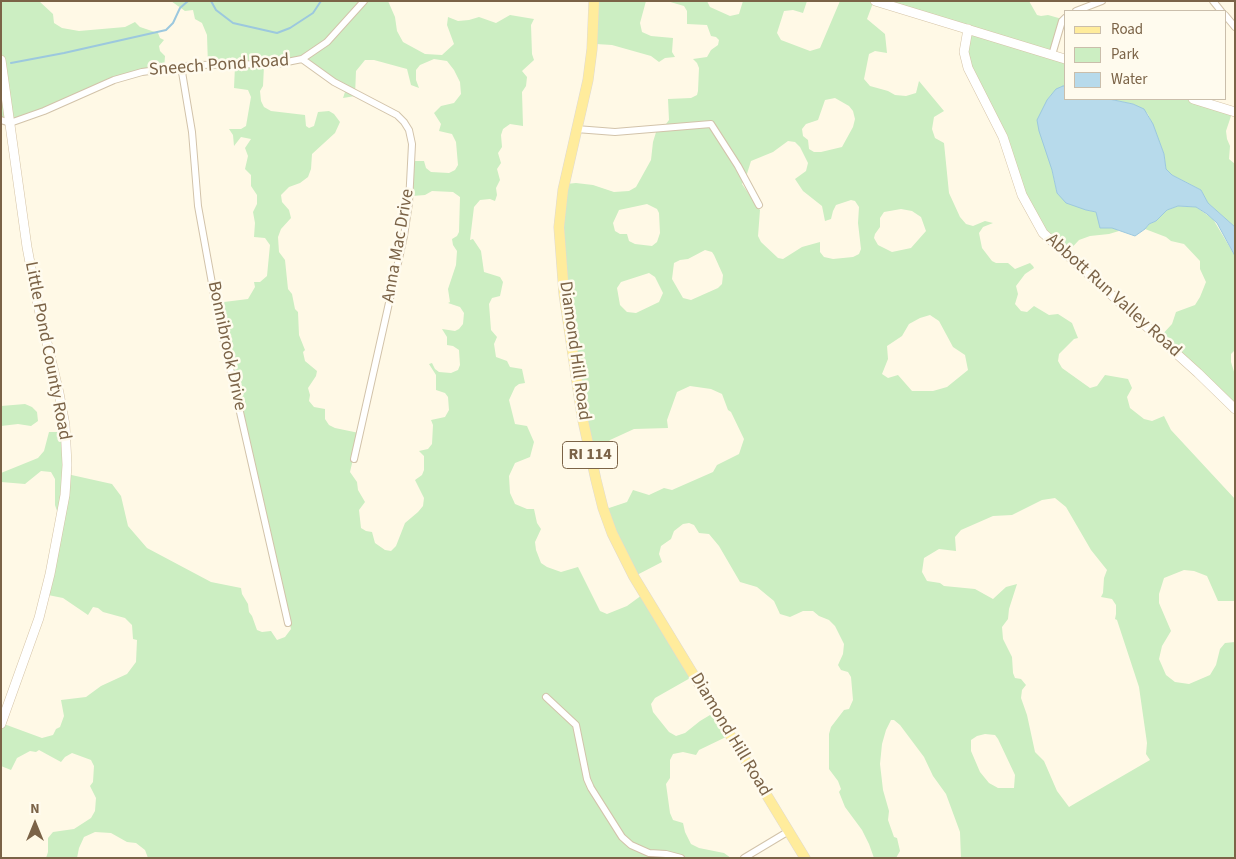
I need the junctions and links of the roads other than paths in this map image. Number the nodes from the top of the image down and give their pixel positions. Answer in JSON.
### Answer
{"nodes":[{"id":1,"x":364,"y":1,"type":"edge"},
{"id":2,"x":594,"y":1,"type":"edge"},
{"id":3,"x":875,"y":1,"type":"edge"},
{"id":4,"x":1102,"y":1,"type":"edge"},
{"id":5,"x":1079,"y":10,"type":"edge"},
{"id":6,"x":1226,"y":16,"type":"edge"},
{"id":7,"x":1064,"y":19,"type":"edge"},
{"id":8,"x":1235,"y":27,"type":"edge"},
{"id":9,"x":968,"y":30,"type":"junction"},
{"id":10,"x":1052,"y":55,"type":"junction"},
{"id":11,"x":302,"y":59,"type":"junction"},
{"id":12,"x":1064,"y":59,"type":"edge"},
{"id":13,"x":1,"y":60,"type":"edge"},
{"id":14,"x":180,"y":66,"type":"junction"},
{"id":15,"x":1196,"y":100,"type":"edge"},
{"id":16,"x":1235,"y":112,"type":"edge"},
{"id":17,"x":6,"y":121,"type":"edge"},
{"id":18,"x":576,"y":129,"type":"junction"},
{"id":19,"x":759,"y":205,"type":"dead end"},
{"id":20,"x":1235,"y":409,"type":"edge"},
{"id":21,"x":354,"y":459,"type":"dead end"},
{"id":22,"x":288,"y":623,"type":"dead end"},
{"id":23,"x":546,"y":697,"type":"dead end"},
{"id":24,"x":1,"y":724,"type":"edge"},
{"id":25,"x":789,"y":832,"type":"junction"},
{"id":26,"x":681,"y":858,"type":"edge"},
{"id":27,"x":744,"y":858,"type":"edge"},
{"id":28,"x":805,"y":858,"type":"edge"}],
"edges":[{"from":1,"to":11,"type":"street","name":"Sneech Pond Road"},
{"from":2,"to":18,"type":"main road","name":"Diamond Hill Road","number":"RI 114"},
{"from":3,"to":9,"type":"street"},
{"from":4,"to":5,"type":"street"},
{"from":6,"to":8,"type":"street"},
{"from":7,"to":10,"type":"street"},
{"from":9,"to":10,"type":"street"},
{"from":9,"to":20,"type":"street","name":"Abbott Run Valley Road"},
{"from":10,"to":12,"type":"street"},
{"from":11,"to":14,"type":"street","name":"Sneech Pond Road"},
{"from":11,"to":21,"type":"street","name":"Anna Mac Drive"},
{"from":13,"to":17,"type":"street","name":"Little Pond County Road"},
{"from":14,"to":17,"type":"street","name":"Sneech Pond Road"},
{"from":14,"to":22,"type":"street","name":"Bonnibrook Drive"},
{"from":15,"to":16,"type":"street"},
{"from":17,"to":24,"type":"street","name":"Little Pond County Road"},
{"from":18,"to":19,"type":"street"},
{"from":18,"to":25,"type":"main road","name":"Diamond Hill Road","number":"RI 114"},
{"from":23,"to":26,"type":"street"},
{"from":25,"to":27,"type":"street"},
{"from":25,"to":28,"type":"main road","name":"Diamond Hill Road","number":"RI 114"}]}
